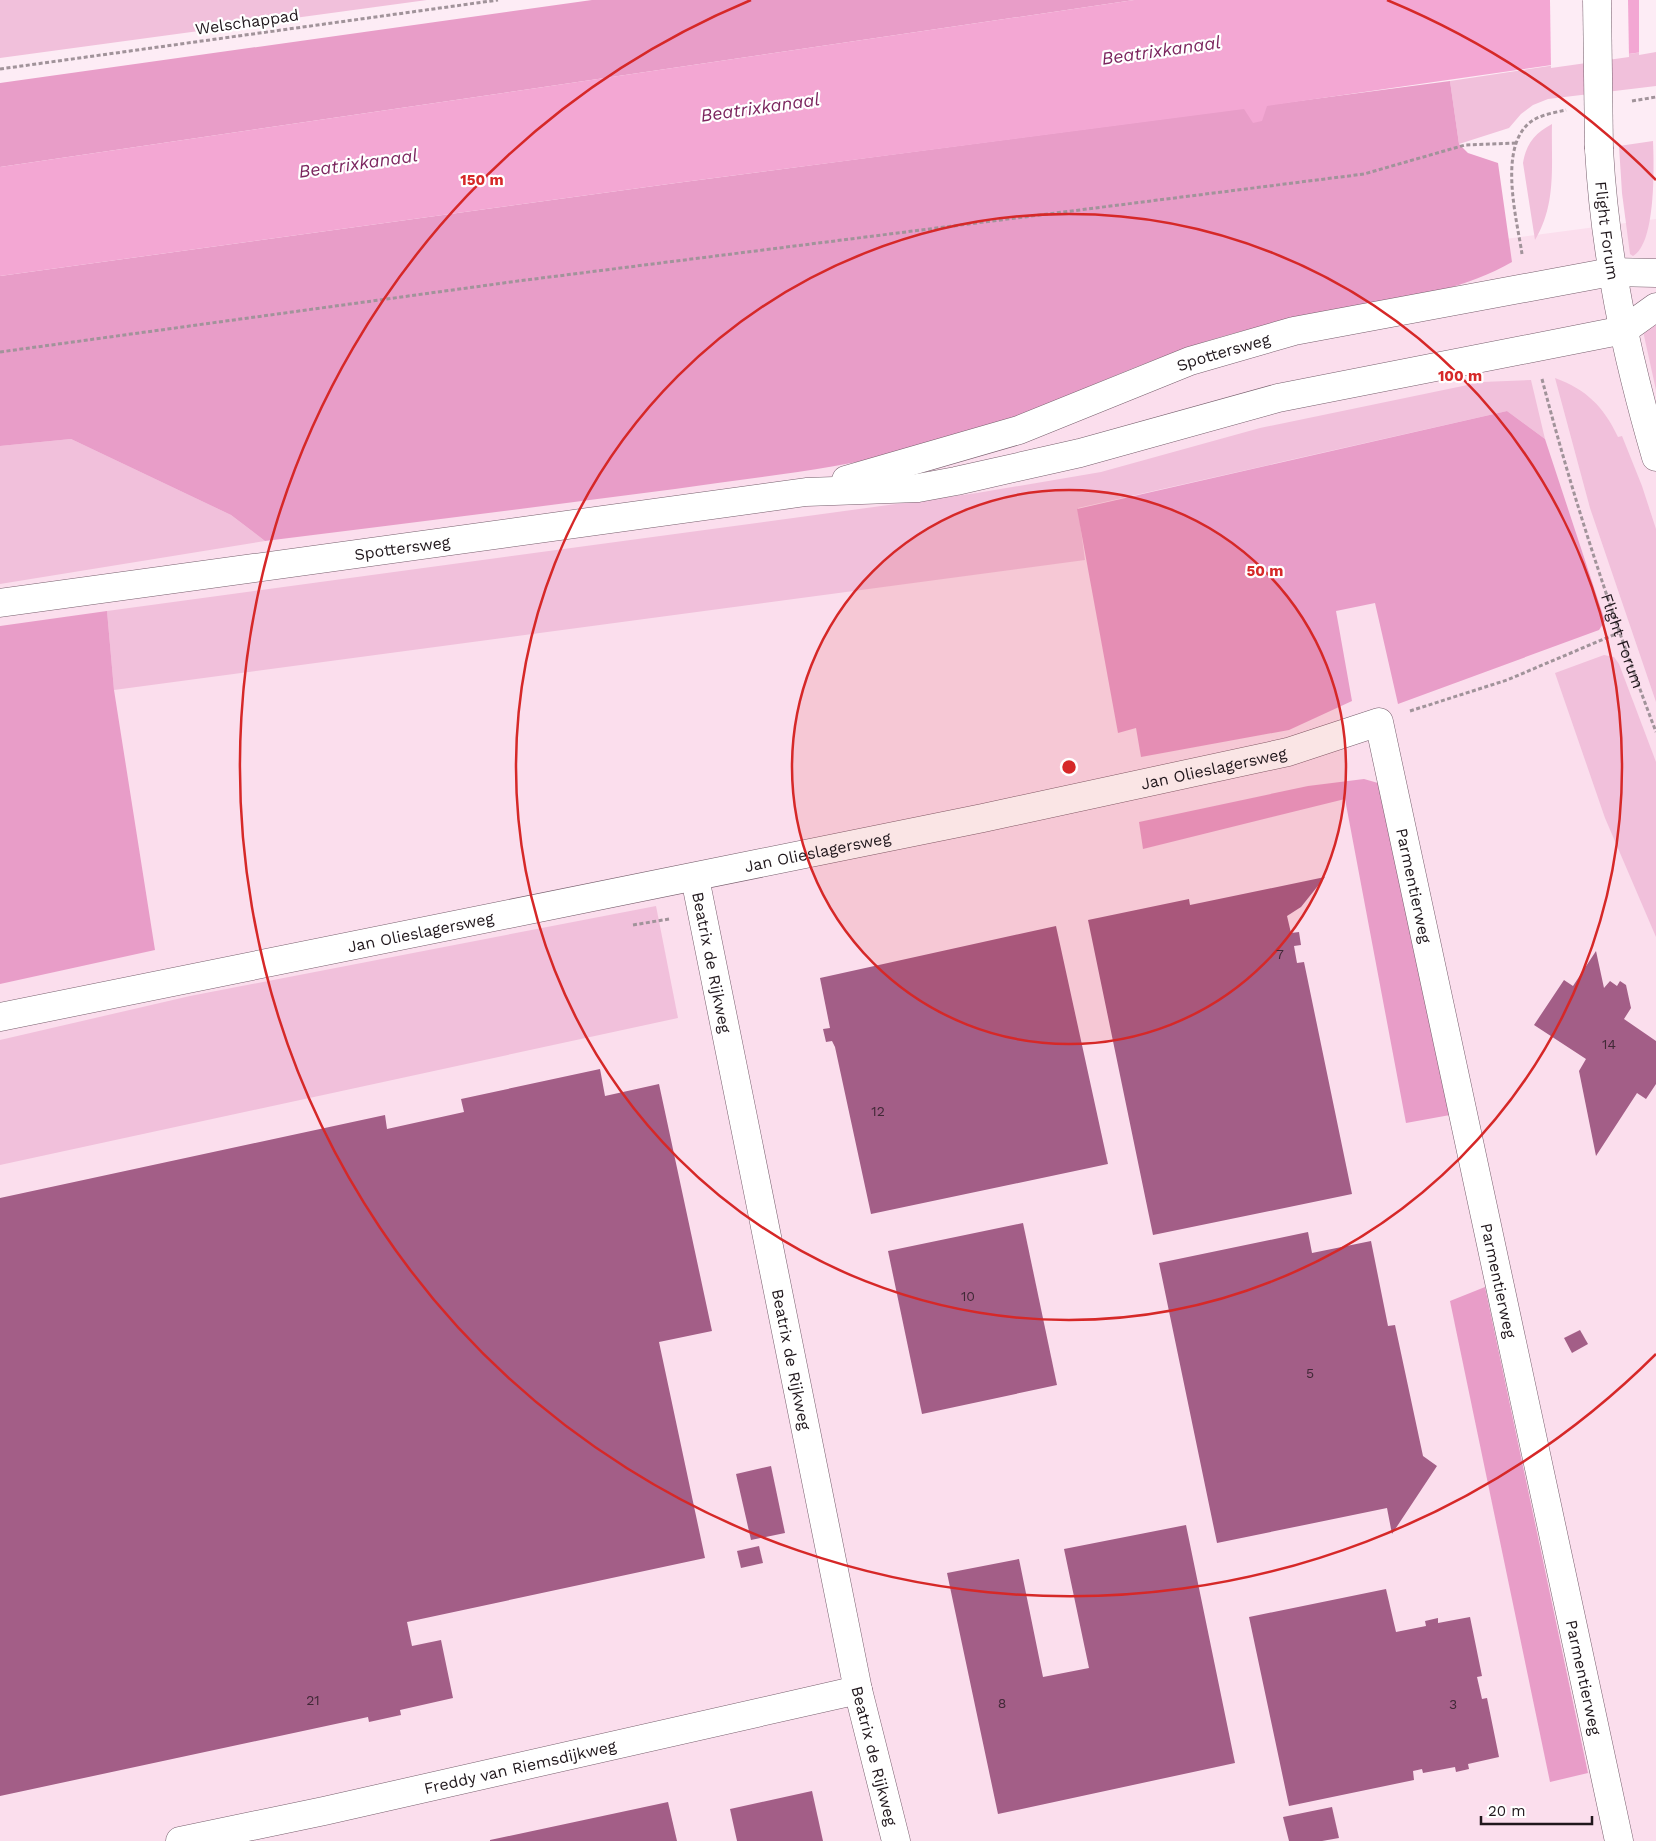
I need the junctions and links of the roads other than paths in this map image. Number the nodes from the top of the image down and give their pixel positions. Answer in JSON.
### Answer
{"nodes":[{"id":1,"x":1597,"y":0,"type":"edge"},
{"id":2,"x":1611,"y":272,"type":"junction"},
{"id":3,"x":1656,"y":273,"type":"edge"},
{"id":4,"x":1656,"y":307,"type":"edge"},
{"id":5,"x":1624,"y":330,"type":"junction"},
{"id":6,"x":1656,"y":457,"type":"edge"},
{"id":7,"x":806,"y":492,"type":"junction"},
{"id":8,"x":0,"y":603,"type":"edge"},
{"id":9,"x":1379,"y":722,"type":"joint"},
{"id":10,"x":695,"y":878,"type":"junction"},
{"id":11,"x":0,"y":1017,"type":"edge"},
{"id":12,"x":858,"y":1690,"type":"junction"},
{"id":13,"x":180,"y":1841,"type":"edge"},
{"id":14,"x":896,"y":1841,"type":"edge"},
{"id":15,"x":1619,"y":1841,"type":"edge"}],
"edges":[{"from":1,"to":2,"type":"street","name":"Flight Forum","bridge":true},
{"from":2,"to":3,"type":"street","name":"Spottersweg"},
{"from":2,"to":5,"type":"street","name":"Flight Forum"},
{"from":2,"to":7,"type":"street","name":"Spottersweg"},
{"from":4,"to":5,"type":"street","name":"Spottersweg"},
{"from":5,"to":6,"type":"street","name":"Flight Forum"},
{"from":5,"to":7,"type":"street","name":"Spottersweg"},
{"from":7,"to":8,"type":"street","name":"Spottersweg"},
{"from":9,"to":10,"type":"street","name":"Jan Olieslagersweg"},
{"from":9,"to":15,"type":"street","name":"Parmentierweg"},
{"from":10,"to":11,"type":"street","name":"Jan Olieslagersweg"},
{"from":10,"to":12,"type":"street","name":"Beatrix de Rijkweg"},
{"from":12,"to":13,"type":"street","name":"Freddy van Riemsdijkweg"},
{"from":12,"to":14,"type":"street","name":"Beatrix de Rijkweg"}]}
